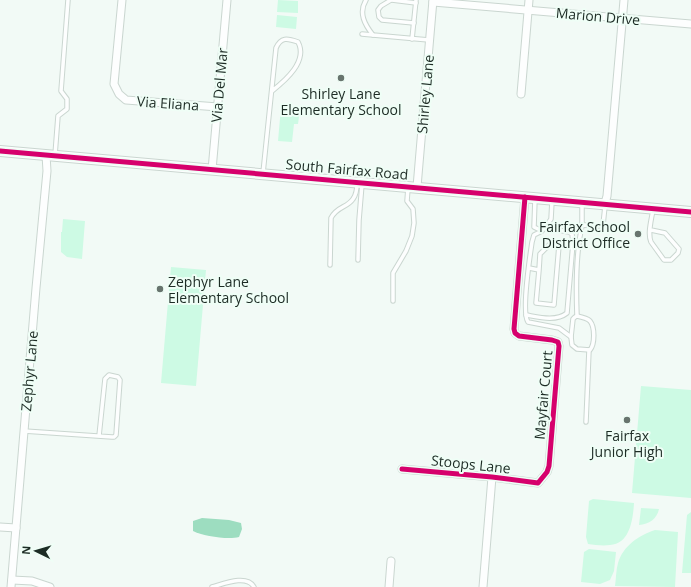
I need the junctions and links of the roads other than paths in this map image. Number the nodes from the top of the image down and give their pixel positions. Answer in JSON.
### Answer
{"nodes":[{"id":1,"x":68,"y":0,"type":"edge"},
{"id":2,"x":122,"y":0,"type":"edge"},
{"id":3,"x":227,"y":0,"type":"edge"},
{"id":4,"x":366,"y":0,"type":"edge"},
{"id":5,"x":392,"y":0,"type":"edge"},
{"id":6,"x":529,"y":0,"type":"edge"},
{"id":7,"x":624,"y":0,"type":"edge"},
{"id":8,"x":416,"y":1,"type":"edge"},
{"id":9,"x":433,"y":1,"type":"edge"},
{"id":10,"x":528,"y":10,"type":"junction"},
{"id":11,"x":622,"y":18,"type":"junction"},
{"id":12,"x":414,"y":23,"type":"junction"},
{"id":13,"x":691,"y":24,"type":"edge"},
{"id":14,"x":362,"y":34,"type":"dead end"},
{"id":15,"x":373,"y":35,"type":"junction"},
{"id":16,"x":412,"y":38,"type":"junction"},
{"id":17,"x":430,"y":40,"type":"junction"},
{"id":18,"x":272,"y":91,"type":"junction"},
{"id":19,"x":521,"y":94,"type":"dead end"},
{"id":20,"x":218,"y":107,"type":"junction"},
{"id":21,"x":0,"y":151,"type":"edge"},
{"id":22,"x":50,"y":156,"type":"junction"},
{"id":23,"x":212,"y":170,"type":"junction"},
{"id":24,"x":263,"y":174,"type":"junction"},
{"id":25,"x":360,"y":182,"type":"junction"},
{"id":26,"x":412,"y":187,"type":"junction"},
{"id":27,"x":530,"y":197,"type":"junction"},
{"id":28,"x":553,"y":199,"type":"junction"},
{"id":29,"x":582,"y":202,"type":"junction"},
{"id":30,"x":605,"y":203,"type":"junction"},
{"id":31,"x":653,"y":208,"type":"junction"},
{"id":32,"x":691,"y":212,"type":"edge"},
{"id":33,"x":582,"y":226,"type":"junction"},
{"id":34,"x":543,"y":230,"type":"junction"},
{"id":35,"x":651,"y":230,"type":"junction"},
{"id":36,"x":358,"y":260,"type":"dead end"},
{"id":37,"x":330,"y":264,"type":"dead end"},
{"id":38,"x":529,"y":268,"type":"junction"},
{"id":39,"x":539,"y":270,"type":"junction"},
{"id":40,"x":393,"y":301,"type":"dead end"},
{"id":41,"x":526,"y":315,"type":"junction"},
{"id":42,"x":577,"y":316,"type":"junction"},
{"id":43,"x":571,"y":337,"type":"junction"},
{"id":44,"x":589,"y":350,"type":"junction"},
{"id":45,"x":586,"y":422,"type":"dead end"},
{"id":46,"x":24,"y":431,"type":"junction"},
{"id":47,"x":99,"y":436,"type":"junction"},
{"id":48,"x":402,"y":469,"type":"dead end"},
{"id":49,"x":492,"y":477,"type":"junction"},
{"id":50,"x":538,"y":483,"type":"joint"},
{"id":51,"x":0,"y":527,"type":"edge"},
{"id":52,"x":16,"y":528,"type":"junction"},
{"id":53,"x":391,"y":561,"type":"dead end"},
{"id":54,"x":12,"y":584,"type":"edge"},
{"id":55,"x":50,"y":587,"type":"edge"},
{"id":56,"x":212,"y":587,"type":"edge"},
{"id":57,"x":254,"y":587,"type":"edge"},
{"id":58,"x":389,"y":587,"type":"edge"},
{"id":59,"x":483,"y":587,"type":"edge"}],
"edges":[{"from":1,"to":22,"type":"lane"},
{"from":2,"to":20,"type":"street","name":"Via Eliana"},
{"from":3,"to":20,"type":"street","name":"Via Del Mar"},
{"from":4,"to":15,"type":"lane"},
{"from":5,"to":8,"type":"lane"},
{"from":5,"to":12,"type":"lane"},
{"from":6,"to":10,"type":"street"},
{"from":7,"to":11,"type":"street"},
{"from":8,"to":12,"type":"lane"},
{"from":9,"to":10,"type":"street","name":"Marion Drive"},
{"from":9,"to":17,"type":"street","name":"Shirley Lane"},
{"from":10,"to":11,"type":"street","name":"Marion Drive"},
{"from":10,"to":19,"type":"street"},
{"from":11,"to":13,"type":"street","name":"Marion Drive"},
{"from":11,"to":30,"type":"street"},
{"from":12,"to":16,"type":"lane"},
{"from":14,"to":15,"type":"lane"},
{"from":15,"to":16,"type":"lane"},
{"from":16,"to":17,"type":"lane"},
{"from":17,"to":26,"type":"street","name":"Shirley Lane"},
{"from":18,"to":18,"type":"lane"},
{"from":18,"to":24,"type":"lane"},
{"from":20,"to":23,"type":"street","name":"Via Del Mar"},
{"from":21,"to":22,"type":"street","name":"South Fairfax Road"},
{"from":22,"to":23,"type":"street","name":"South Fairfax Road"},
{"from":22,"to":46,"type":"street","name":"Zephyr Lane"},
{"from":23,"to":24,"type":"street","name":"South Fairfax Road"},
{"from":24,"to":25,"type":"street","name":"South Fairfax Road"},
{"from":25,"to":26,"type":"street","name":"South Fairfax Road"},
{"from":25,"to":36,"type":"lane"},
{"from":25,"to":37,"type":"lane"},
{"from":26,"to":27,"type":"street","name":"South Fairfax Road"},
{"from":26,"to":40,"type":"lane"},
{"from":27,"to":28,"type":"street","name":"South Fairfax Road"},
{"from":27,"to":34,"type":"lane"},
{"from":27,"to":50,"type":"street","name":"Mayfair Court"},
{"from":28,"to":29,"type":"street","name":"South Fairfax Road"},
{"from":28,"to":34,"type":"lane"},
{"from":29,"to":30,"type":"street","name":"South Fairfax Road"},
{"from":29,"to":33,"type":"lane"},
{"from":30,"to":31,"type":"street","name":"South Fairfax Road"},
{"from":30,"to":33,"type":"lane"},
{"from":31,"to":32,"type":"street","name":"South Fairfax Road"},
{"from":31,"to":35,"type":"lane"},
{"from":33,"to":42,"type":"lane"},
{"from":34,"to":38,"type":"lane"},
{"from":34,"to":41,"type":"lane"},
{"from":35,"to":35,"type":"lane"},
{"from":38,"to":39,"type":"lane"},
{"from":38,"to":41,"type":"lane"},
{"from":39,"to":39,"type":"lane"},
{"from":41,"to":43,"type":"lane"},
{"from":42,"to":43,"type":"lane"},
{"from":42,"to":44,"type":"lane"},
{"from":43,"to":44,"type":"lane"},
{"from":44,"to":45,"type":"lane"},
{"from":46,"to":47,"type":"lane"},
{"from":46,"to":52,"type":"street","name":"Zephyr Lane"},
{"from":47,"to":47,"type":"lane"},
{"from":48,"to":49,"type":"street","name":"Stoops Lane"},
{"from":49,"to":50,"type":"street","name":"Stoops Lane"},
{"from":49,"to":59,"type":"street"},
{"from":51,"to":52,"type":"street"},
{"from":52,"to":54,"type":"street","name":"Zephyr Lane"},
{"from":53,"to":58,"type":"street"},
{"from":54,"to":55,"type":"street"},
{"from":56,"to":57,"type":"lane"}]}
